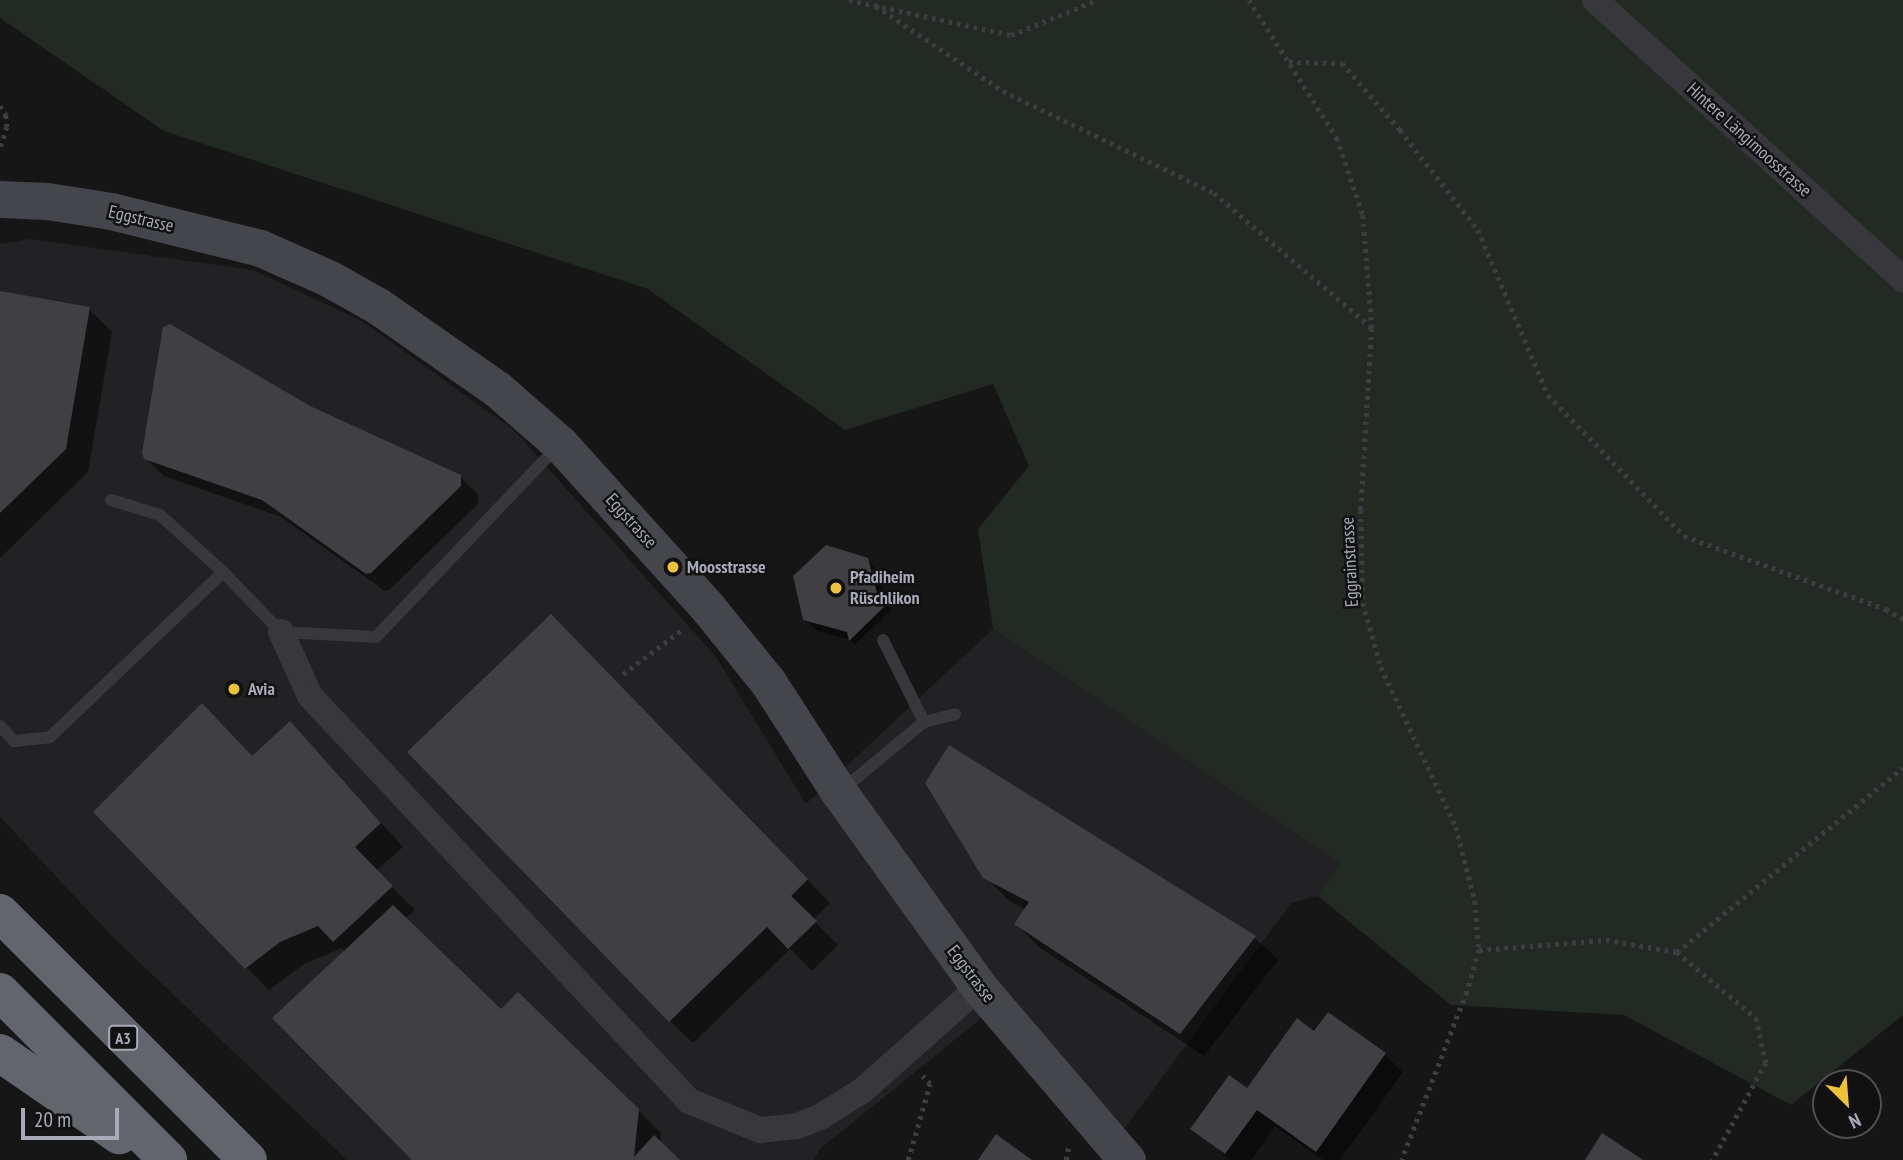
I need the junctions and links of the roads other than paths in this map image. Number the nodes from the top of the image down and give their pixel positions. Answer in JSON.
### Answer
{"nodes":[{"id":1,"x":1595,"y":0,"type":"edge"},
{"id":2,"x":0,"y":177,"type":"edge"},
{"id":3,"x":0,"y":199,"type":"edge"},
{"id":4,"x":47,"y":201,"type":"junction"},
{"id":5,"x":1903,"y":279,"type":"edge"},
{"id":6,"x":560,"y":444,"type":"junction"},
{"id":7,"x":111,"y":500,"type":"dead end"},
{"id":8,"x":223,"y":572,"type":"junction"},
{"id":9,"x":281,"y":632,"type":"junction"},
{"id":10,"x":883,"y":640,"type":"dead end"},
{"id":11,"x":954,"y":714,"type":"dead end"},
{"id":12,"x":924,"y":722,"type":"junction"},
{"id":13,"x":0,"y":726,"type":"edge"},
{"id":14,"x":839,"y":792,"type":"junction"},
{"id":15,"x":0,"y":913,"type":"edge"},
{"id":16,"x":979,"y":987,"type":"junction"},
{"id":17,"x":0,"y":992,"type":"edge"},
{"id":18,"x":0,"y":1054,"type":"edge"},
{"id":19,"x":155,"y":1160,"type":"edge"},
{"id":20,"x":168,"y":1160,"type":"edge"},
{"id":21,"x":248,"y":1160,"type":"edge"},
{"id":22,"x":1127,"y":1160,"type":"edge"}],
"edges":[{"from":1,"to":5,"type":"street","name":"Hintere Längimoosstrasse"},
{"from":2,"to":4,"type":"main road","name":"Eggstrasse"},
{"from":3,"to":4,"type":"main road","name":"Eggstrasse"},
{"from":4,"to":6,"type":"main road","name":"Eggstrasse"},
{"from":6,"to":9,"type":"lane"},
{"from":6,"to":14,"type":"main road","name":"Eggstrasse"},
{"from":7,"to":8,"type":"lane"},
{"from":8,"to":9,"type":"lane"},
{"from":8,"to":13,"type":"lane"},
{"from":9,"to":16,"type":"street"},
{"from":10,"to":12,"type":"lane"},
{"from":11,"to":12,"type":"lane"},
{"from":12,"to":14,"type":"lane"},
{"from":14,"to":16,"type":"main road","name":"Eggstrasse"},
{"from":15,"to":21,"type":"highway","number":"A3"},
{"from":16,"to":22,"type":"main road","name":"Eggstrasse"},
{"from":17,"to":20,"type":"highway"},
{"from":18,"to":19,"type":"highway"}]}
